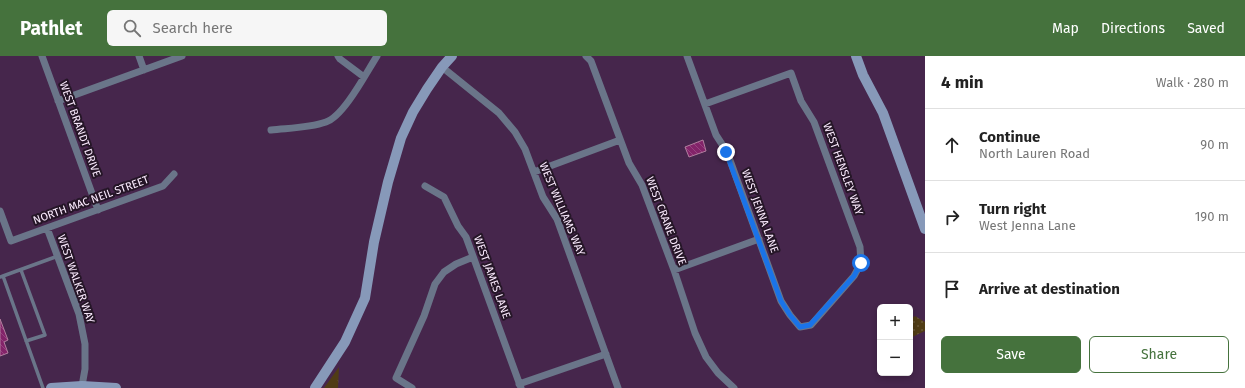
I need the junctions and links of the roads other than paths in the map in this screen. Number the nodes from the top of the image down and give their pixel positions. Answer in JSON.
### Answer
{"nodes":[{"id":1,"x":42,"y":56,"type":"edge"},
{"id":2,"x":139,"y":56,"type":"edge"},
{"id":3,"x":182,"y":56,"type":"edge"},
{"id":4,"x":338,"y":56,"type":"edge"},
{"id":5,"x":377,"y":56,"type":"edge"},
{"id":6,"x":452,"y":56,"type":"edge"},
{"id":7,"x":586,"y":56,"type":"edge"},
{"id":8,"x":687,"y":56,"type":"edge"},
{"id":9,"x":856,"y":56,"type":"edge"},
{"id":10,"x":442,"y":68,"type":"junction"},
{"id":11,"x":144,"y":70,"type":"junction"},
{"id":12,"x":364,"y":77,"type":"junction"},
{"id":13,"x":58,"y":101,"type":"junction"},
{"id":14,"x":705,"y":104,"type":"junction"},
{"id":15,"x":271,"y":130,"type":"dead end"},
{"id":16,"x":620,"y":140,"type":"junction"},
{"id":17,"x":534,"y":172,"type":"junction"},
{"id":18,"x":174,"y":174,"type":"dead end"},
{"id":19,"x":425,"y":186,"type":"dead end"},
{"id":20,"x":98,"y":210,"type":"junction"},
{"id":21,"x":0,"y":211,"type":"edge"},
{"id":22,"x":47,"y":228,"type":"junction"},
{"id":23,"x":925,"y":230,"type":"edge"},
{"id":24,"x":759,"y":239,"type":"junction"},
{"id":25,"x":58,"y":256,"type":"junction"},
{"id":26,"x":473,"y":257,"type":"junction"},
{"id":27,"x":21,"y":270,"type":"junction"},
{"id":28,"x":674,"y":270,"type":"junction"},
{"id":29,"x":1,"y":277,"type":"edge"},
{"id":30,"x":800,"y":327,"type":"joint"},
{"id":31,"x":26,"y":342,"type":"junction"},
{"id":32,"x":606,"y":354,"type":"junction"},
{"id":33,"x":82,"y":386,"type":"junction"},
{"id":34,"x":520,"y":386,"type":"edge"},
{"id":35,"x":43,"y":388,"type":"edge"},
{"id":36,"x":51,"y":388,"type":"edge"},
{"id":37,"x":116,"y":388,"type":"edge"},
{"id":38,"x":315,"y":388,"type":"edge"},
{"id":39,"x":412,"y":388,"type":"edge"},
{"id":40,"x":618,"y":388,"type":"edge"},
{"id":41,"x":734,"y":388,"type":"edge"}],
"edges":[{"from":1,"to":13,"type":"street","name":"WEST BRANDT DRIVE"},
{"from":2,"to":11,"type":"street"},
{"from":3,"to":11,"type":"street"},
{"from":4,"to":12,"type":"street"},
{"from":5,"to":12,"type":"street"},
{"from":6,"to":10,"type":"street"},
{"from":7,"to":16,"type":"street","name":"WEST CRANE DRIVE"},
{"from":8,"to":14,"type":"street","name":"WEST JENNA LANE"},
{"from":9,"to":23,"type":"street"},
{"from":10,"to":17,"type":"street","name":"WEST WILLIAMS WAY"},
{"from":10,"to":38,"type":"street"},
{"from":11,"to":13,"type":"street"},
{"from":12,"to":15,"type":"street"},
{"from":13,"to":20,"type":"street","name":"WEST BRANDT DRIVE"},
{"from":14,"to":24,"type":"street","name":"WEST JENNA LANE"},
{"from":14,"to":30,"type":"street","name":"WEST HENSLEY WAY"},
{"from":16,"to":17,"type":"street"},
{"from":16,"to":28,"type":"street","name":"WEST CRANE DRIVE"},
{"from":17,"to":32,"type":"street","name":"WEST WILLIAMS WAY"},
{"from":18,"to":20,"type":"street","name":"NORTH MAC NEIL STREET"},
{"from":19,"to":26,"type":"street","name":"WEST JAMES LANE"},
{"from":20,"to":22,"type":"street","name":"NORTH MAC NEIL STREET"},
{"from":21,"to":22,"type":"street","name":"NORTH MAC NEIL STREET"},
{"from":22,"to":25,"type":"street","name":"WEST WALKER WAY"},
{"from":24,"to":28,"type":"street"},
{"from":24,"to":30,"type":"street","name":"WEST JENNA LANE"},
{"from":25,"to":27,"type":"lane"},
{"from":25,"to":33,"type":"street","name":"WEST WALKER WAY"},
{"from":26,"to":34,"type":"street","name":"WEST JAMES LANE"},
{"from":26,"to":39,"type":"street"},
{"from":27,"to":29,"type":"lane"},
{"from":27,"to":31,"type":"lane"},
{"from":28,"to":41,"type":"street","name":"WEST CRANE DRIVE"},
{"from":29,"to":31,"type":"lane"},
{"from":31,"to":35,"type":"lane"},
{"from":32,"to":34,"type":"street"},
{"from":32,"to":40,"type":"street","name":"WEST WILLIAMS WAY"},
{"from":33,"to":36,"type":"street"},
{"from":33,"to":37,"type":"street"}]}
